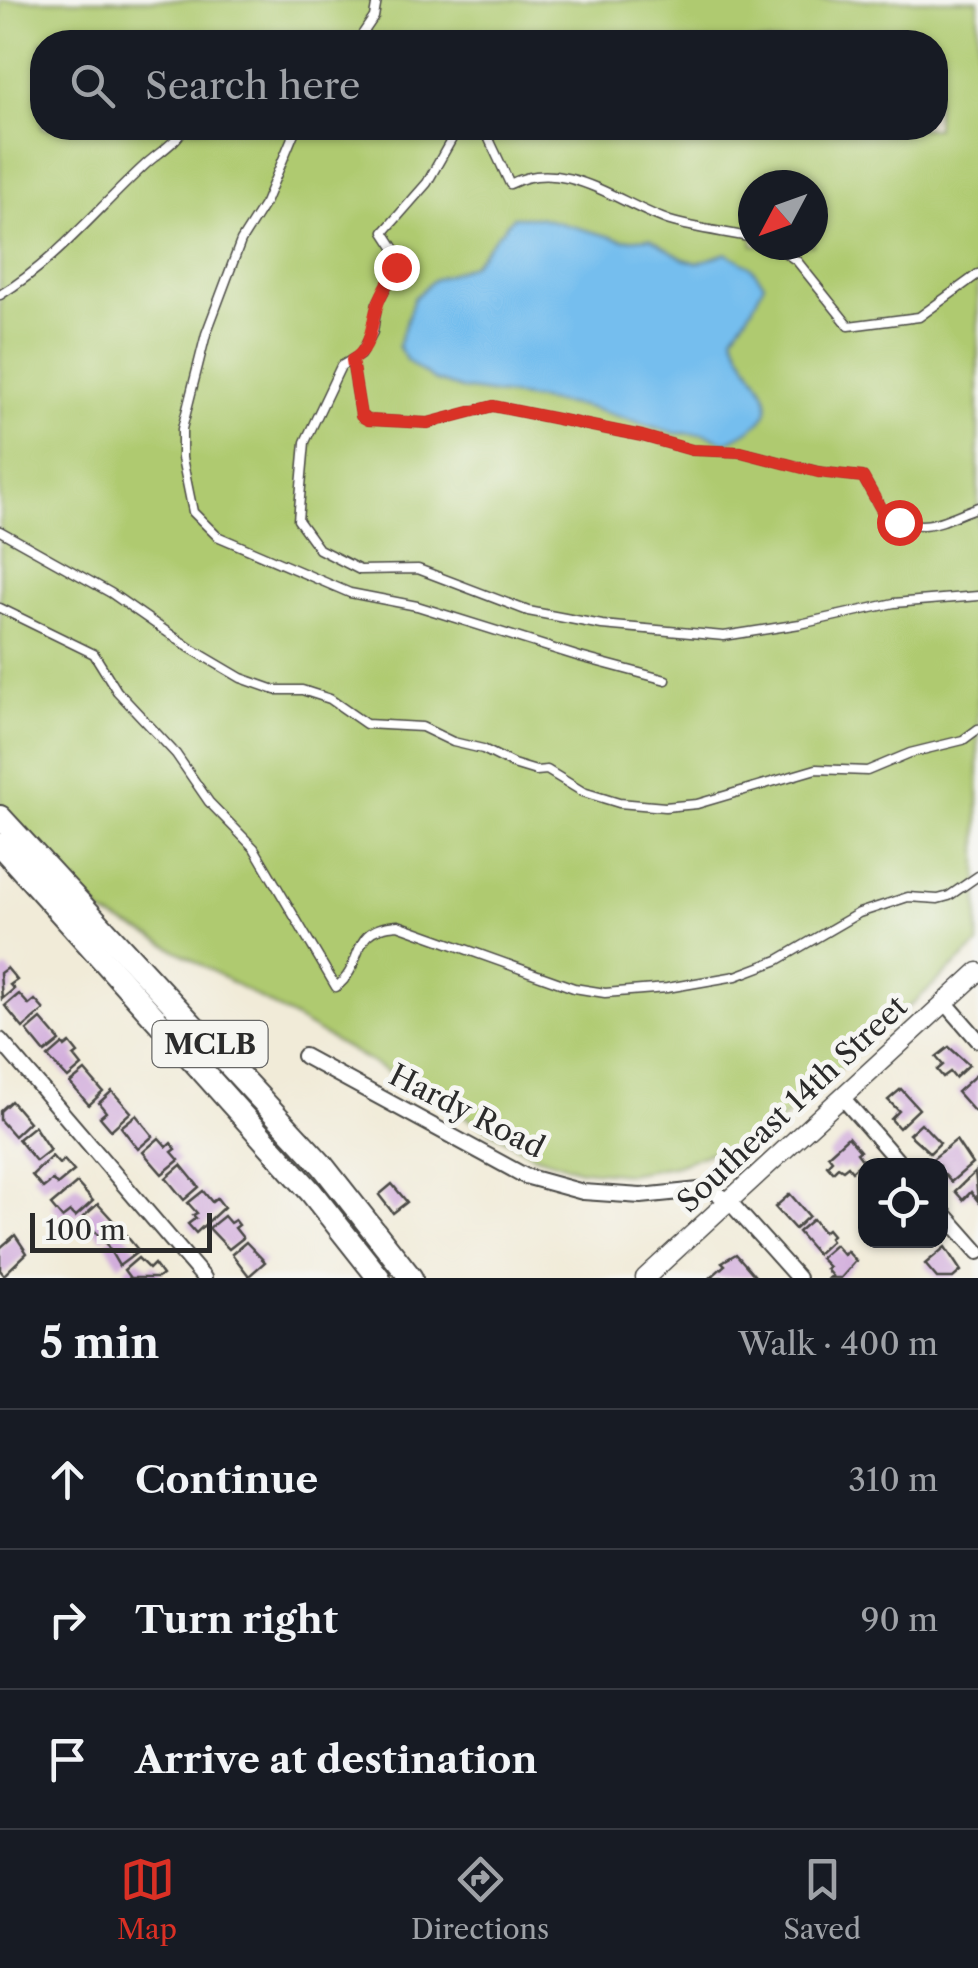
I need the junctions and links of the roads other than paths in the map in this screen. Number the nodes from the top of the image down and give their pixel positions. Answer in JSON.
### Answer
{"nodes":[{"id":1,"x":378,"y":0,"type":"edge"},
{"id":2,"x":365,"y":30,"type":"edge"},
{"id":3,"x":175,"y":140,"type":"edge"},
{"id":4,"x":291,"y":140,"type":"edge"},
{"id":5,"x":451,"y":140,"type":"edge"},
{"id":6,"x":490,"y":140,"type":"edge"},
{"id":7,"x":738,"y":235,"type":"edge"},
{"id":8,"x":796,"y":260,"type":"edge"},
{"id":9,"x":978,"y":274,"type":"edge"},
{"id":10,"x":0,"y":295,"type":"edge"},
{"id":11,"x":352,"y":360,"type":"junction"},
{"id":12,"x":978,"y":507,"type":"edge"},
{"id":13,"x":0,"y":531,"type":"edge"},
{"id":14,"x":978,"y":596,"type":"edge"},
{"id":15,"x":0,"y":608,"type":"edge"},
{"id":16,"x":666,"y":680,"type":"dead end"},
{"id":17,"x":978,"y":729,"type":"edge"},
{"id":18,"x":0,"y":817,"type":"edge"},
{"id":19,"x":0,"y":845,"type":"edge"},
{"id":20,"x":978,"y":876,"type":"edge"},
{"id":21,"x":978,"y":972,"type":"edge"},
{"id":22,"x":945,"y":1002,"type":"junction"},
{"id":23,"x":0,"y":1040,"type":"edge"},
{"id":24,"x":978,"y":1040,"type":"edge"},
{"id":25,"x":304,"y":1056,"type":"dead end"},
{"id":26,"x":841,"y":1096,"type":"junction"},
{"id":27,"x":895,"y":1158,"type":"edge"},
{"id":28,"x":728,"y":1200,"type":"junction"},
{"id":29,"x":948,"y":1219,"type":"edge"},
{"id":30,"x":978,"y":1252,"type":"edge"},
{"id":31,"x":204,"y":1278,"type":"edge"},
{"id":32,"x":379,"y":1278,"type":"edge"},
{"id":33,"x":411,"y":1278,"type":"edge"},
{"id":34,"x":645,"y":1278,"type":"edge"},
{"id":35,"x":798,"y":1278,"type":"edge"}],
"edges":[{"from":1,"to":2,"type":"lane"},
{"from":3,"to":10,"type":"lane"},
{"from":4,"to":16,"type":"lane"},
{"from":5,"to":11,"type":"lane"},
{"from":6,"to":7,"type":"lane"},
{"from":8,"to":9,"type":"lane"},
{"from":11,"to":12,"type":"lane"},
{"from":11,"to":14,"type":"lane"},
{"from":13,"to":17,"type":"lane"},
{"from":15,"to":20,"type":"lane"},
{"from":18,"to":33,"type":"main road","number":"MCLB"},
{"from":19,"to":32,"type":"main road","number":"MCLB"},
{"from":21,"to":22,"type":"street","name":"Southeast 14th Street"},
{"from":22,"to":24,"type":"street"},
{"from":22,"to":26,"type":"street","name":"Southeast 14th Street"},
{"from":23,"to":31,"type":"street"},
{"from":25,"to":28,"type":"street","name":"Hardy Road"},
{"from":26,"to":27,"type":"street"},
{"from":26,"to":28,"type":"street","name":"Southeast 14th Street"},
{"from":28,"to":34,"type":"street","name":"Southeast 14th Street"},
{"from":28,"to":35,"type":"street"},
{"from":29,"to":30,"type":"street"}]}
